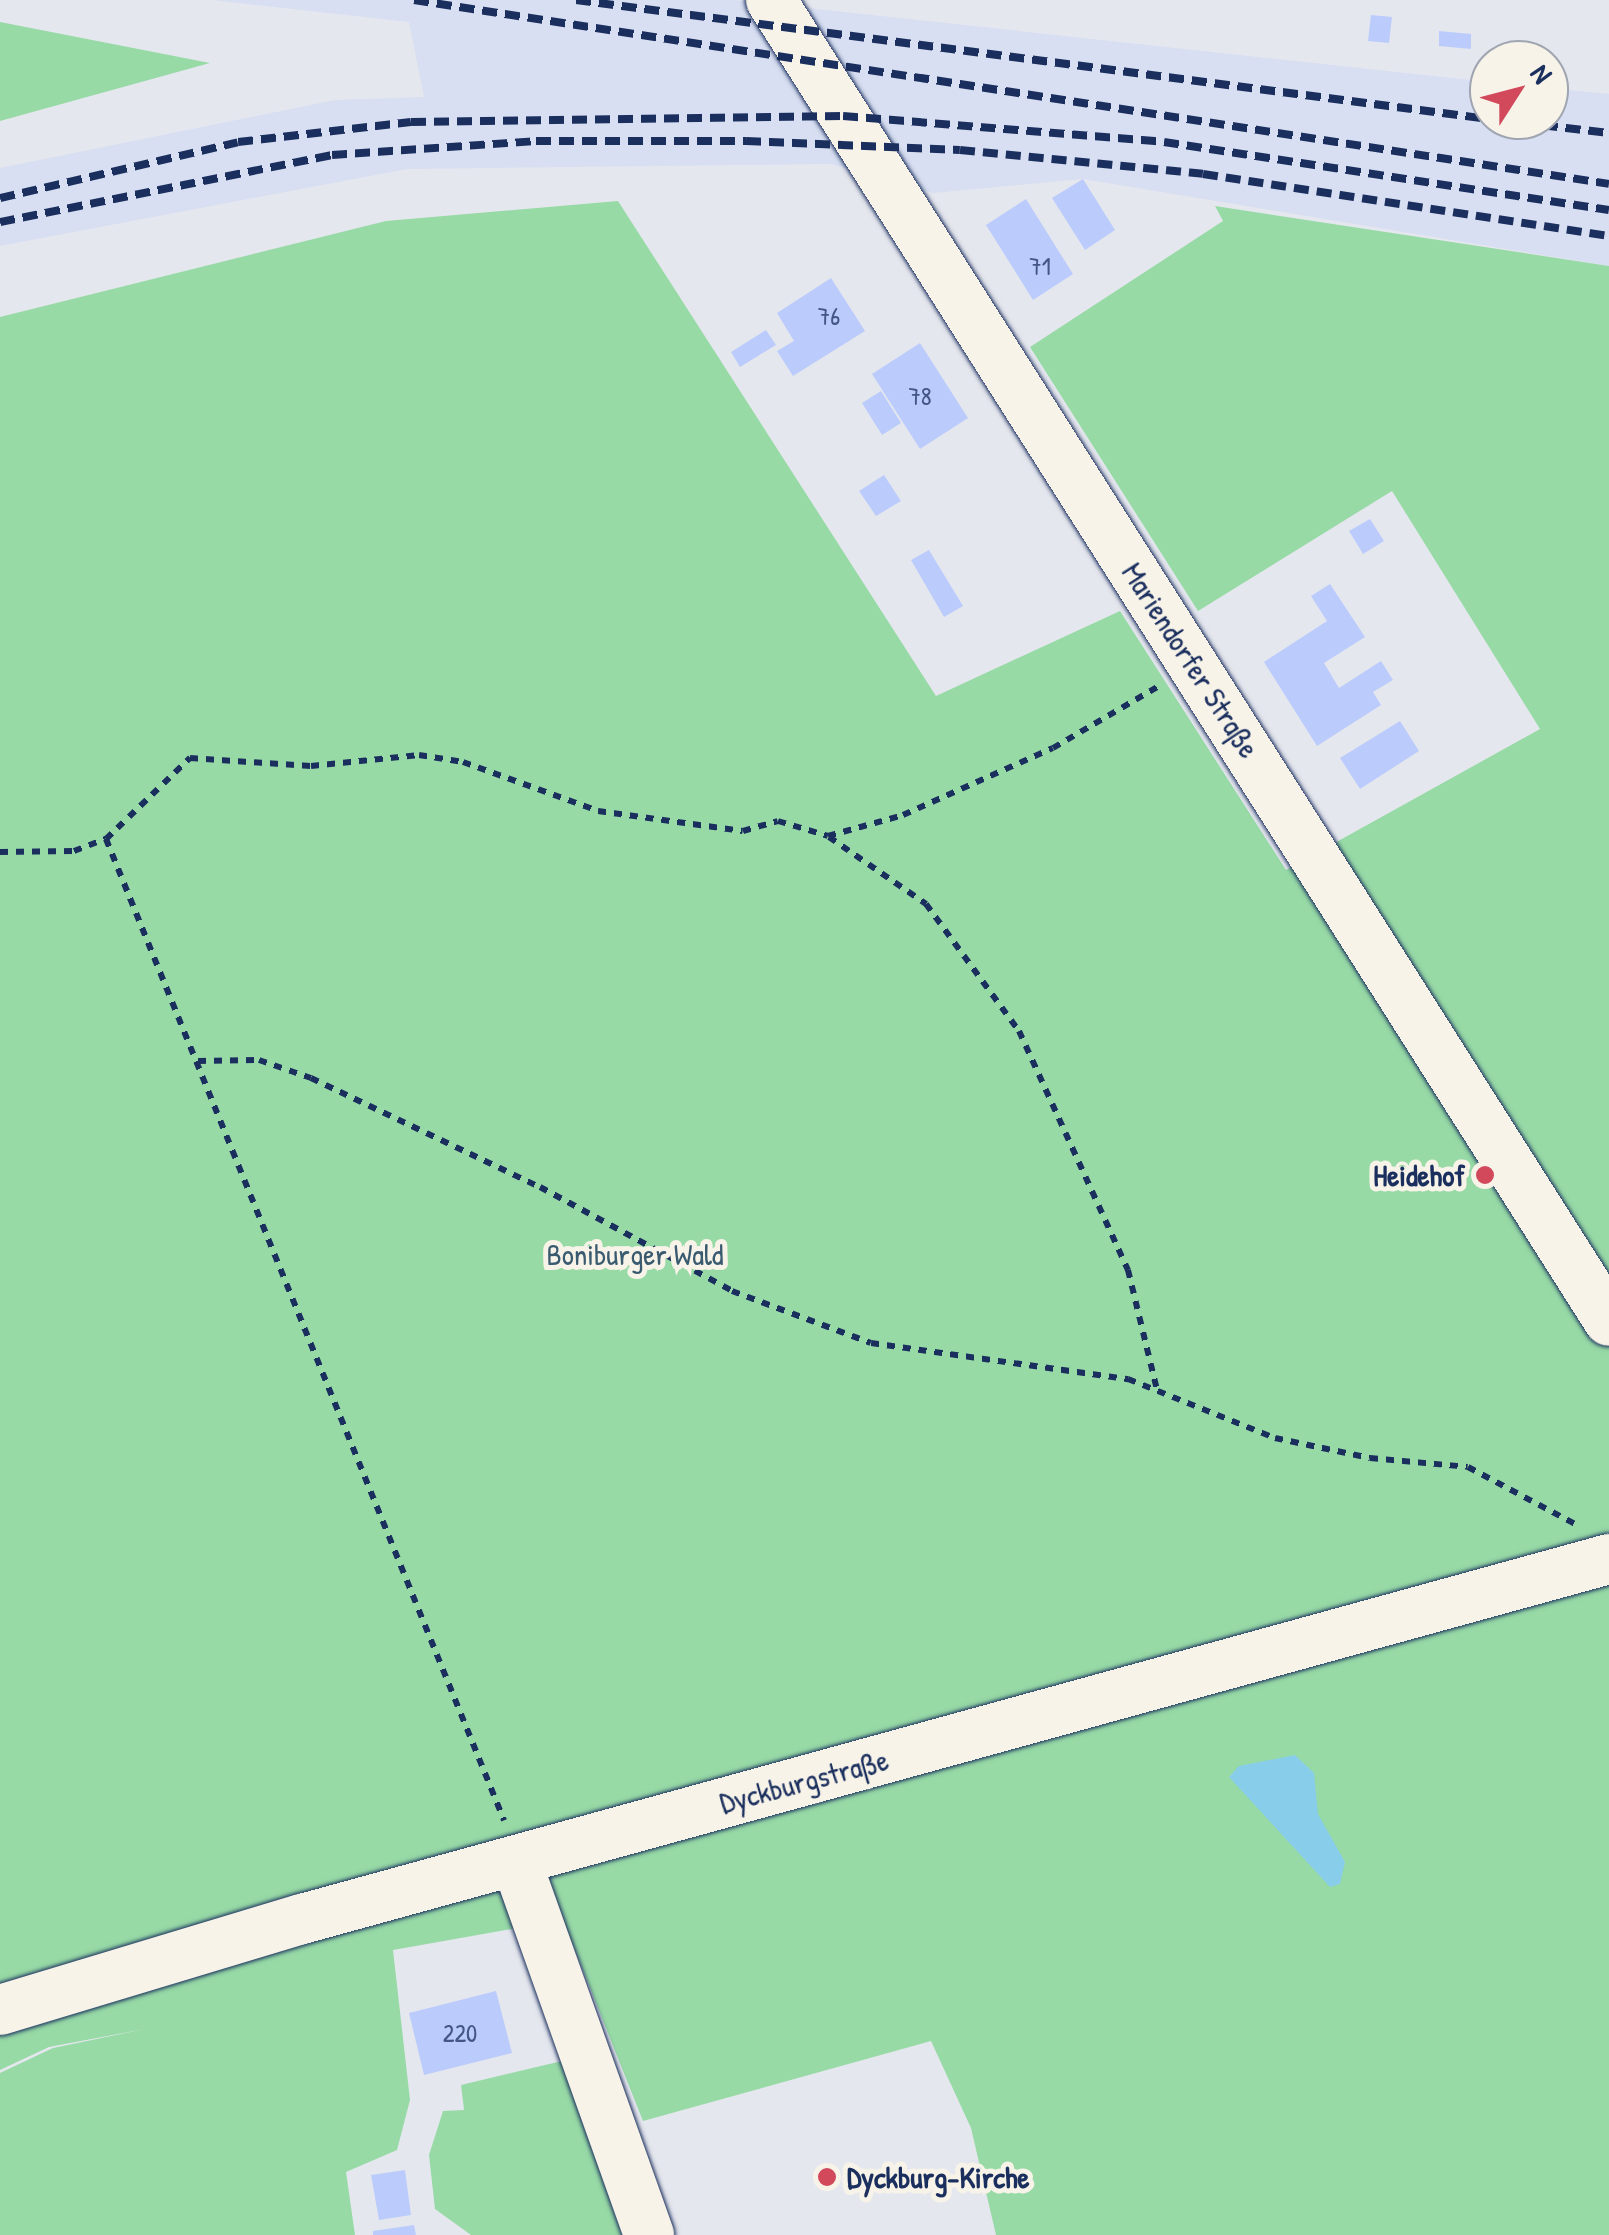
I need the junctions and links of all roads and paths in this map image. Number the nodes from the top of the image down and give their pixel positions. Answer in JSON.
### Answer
{"nodes":[{"id":1,"x":772,"y":0,"type":"edge"},
{"id":2,"x":1195,"y":665,"type":"junction"},
{"id":3,"x":828,"y":836,"type":"junction"},
{"id":4,"x":106,"y":839,"type":"junction"},
{"id":5,"x":0,"y":852,"type":"edge"},
{"id":6,"x":198,"y":1061,"type":"junction"},
{"id":7,"x":1609,"y":1321,"type":"edge"},
{"id":8,"x":1157,"y":1391,"type":"junction"},
{"id":9,"x":1594,"y":1544,"type":"edge"},
{"id":10,"x":511,"y":1844,"type":"junction"},
{"id":11,"x":0,"y":2010,"type":"edge"},
{"id":12,"x":649,"y":2235,"type":"edge"}],
"edges":[{"from":1,"to":2,"type":"street","name":"Mariendorfer Straße"},
{"from":2,"to":3,"type":"path"},
{"from":2,"to":7,"type":"street","name":"Mariendorfer Straße"},
{"from":3,"to":4,"type":"path"},
{"from":3,"to":8,"type":"path"},
{"from":4,"to":5,"type":"path"},
{"from":4,"to":6,"type":"path"},
{"from":6,"to":8,"type":"path"},
{"from":6,"to":10,"type":"path"},
{"from":8,"to":9,"type":"path"},
{"from":9,"to":10,"type":"street","name":"Dyckburgstraße"},
{"from":10,"to":11,"type":"street","name":"Dyckburgstraße"},
{"from":10,"to":12,"type":"street"}]}
